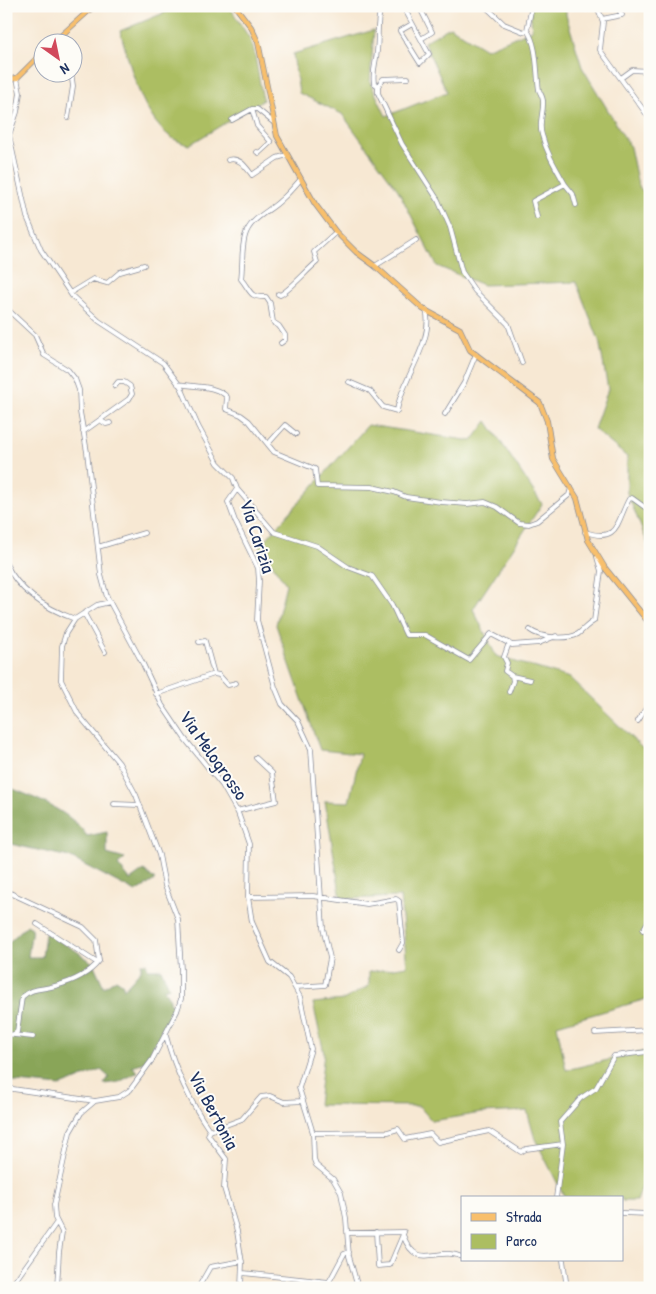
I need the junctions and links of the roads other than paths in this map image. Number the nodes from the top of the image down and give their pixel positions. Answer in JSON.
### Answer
{"nodes":[{"id":1,"x":94,"y":6,"type":"edge"},
{"id":2,"x":235,"y":6,"type":"edge"},
{"id":3,"x":381,"y":6,"type":"edge"},
{"id":4,"x":403,"y":6,"type":"edge"},
{"id":5,"x":419,"y":6,"type":"edge"},
{"id":6,"x":485,"y":6,"type":"edge"},
{"id":7,"x":532,"y":6,"type":"edge"},
{"id":8,"x":597,"y":6,"type":"edge"},
{"id":9,"x":617,"y":6,"type":"edge"},
{"id":10,"x":602,"y":19,"type":"junction"},
{"id":11,"x":412,"y":24,"type":"junction"},
{"id":12,"x":527,"y":30,"type":"junction"},
{"id":13,"x":67,"y":32,"type":"edge"},
{"id":14,"x":421,"y":40,"type":"junction"},
{"id":15,"x":32,"y":63,"type":"edge"},
{"id":16,"x":650,"y":71,"type":"edge"},
{"id":17,"x":17,"y":78,"type":"junction"},
{"id":18,"x":408,"y":78,"type":"dead end"},
{"id":19,"x":621,"y":78,"type":"junction"},
{"id":20,"x":6,"y":80,"type":"edge"},
{"id":21,"x":72,"y":82,"type":"edge"},
{"id":22,"x":378,"y":86,"type":"junction"},
{"id":23,"x":252,"y":109,"type":"junction"},
{"id":24,"x":68,"y":118,"type":"dead end"},
{"id":25,"x":650,"y":119,"type":"edge"},
{"id":26,"x":232,"y":120,"type":"dead end"},
{"id":27,"x":273,"y":122,"type":"junction"},
{"id":28,"x":257,"y":152,"type":"dead end"},
{"id":29,"x":287,"y":155,"type":"junction"},
{"id":30,"x":228,"y":160,"type":"dead end"},
{"id":31,"x":300,"y":180,"type":"junction"},
{"id":32,"x":566,"y":184,"type":"junction"},
{"id":33,"x":576,"y":205,"type":"dead end"},
{"id":34,"x":537,"y":217,"type":"dead end"},
{"id":35,"x":336,"y":232,"type":"junction"},
{"id":36,"x":416,"y":240,"type":"dead end"},
{"id":37,"x":144,"y":265,"type":"dead end"},
{"id":38,"x":375,"y":266,"type":"junction"},
{"id":39,"x":70,"y":293,"type":"junction"},
{"id":40,"x":278,"y":294,"type":"dead end"},
{"id":41,"x":6,"y":308,"type":"edge"},
{"id":42,"x":426,"y":310,"type":"junction"},
{"id":43,"x":282,"y":343,"type":"dead end"},
{"id":44,"x":476,"y":354,"type":"junction"},
{"id":45,"x":522,"y":363,"type":"dead end"},
{"id":46,"x":349,"y":382,"type":"dead end"},
{"id":47,"x":178,"y":384,"type":"junction"},
{"id":48,"x":115,"y":386,"type":"dead end"},
{"id":49,"x":445,"y":414,"type":"dead end"},
{"id":50,"x":100,"y":420,"type":"junction"},
{"id":51,"x":280,"y":421,"type":"dead end"},
{"id":52,"x":110,"y":423,"type":"dead end"},
{"id":53,"x":285,"y":425,"type":"junction"},
{"id":54,"x":83,"y":432,"type":"junction"},
{"id":55,"x":296,"y":434,"type":"dead end"},
{"id":56,"x":268,"y":444,"type":"junction"},
{"id":57,"x":572,"y":488,"type":"junction"},
{"id":58,"x":236,"y":489,"type":"junction"},
{"id":59,"x":650,"y":511,"type":"edge"},
{"id":60,"x":584,"y":532,"type":"junction"},
{"id":61,"x":144,"y":533,"type":"dead end"},
{"id":62,"x":98,"y":547,"type":"junction"},
{"id":63,"x":597,"y":557,"type":"junction"},
{"id":64,"x":6,"y":564,"type":"edge"},
{"id":65,"x":110,"y":602,"type":"junction"},
{"id":66,"x":84,"y":613,"type":"junction"},
{"id":67,"x":75,"y":619,"type":"junction"},
{"id":68,"x":650,"y":624,"type":"edge"},
{"id":69,"x":530,"y":630,"type":"dead end"},
{"id":70,"x":556,"y":636,"type":"junction"},
{"id":71,"x":199,"y":642,"type":"dead end"},
{"id":72,"x":509,"y":644,"type":"junction"},
{"id":73,"x":104,"y":652,"type":"dead end"},
{"id":74,"x":214,"y":674,"type":"junction"},
{"id":75,"x":512,"y":676,"type":"junction"},
{"id":76,"x":530,"y":680,"type":"dead end"},
{"id":77,"x":236,"y":682,"type":"dead end"},
{"id":78,"x":509,"y":692,"type":"dead end"},
{"id":79,"x":156,"y":694,"type":"junction"},
{"id":80,"x":650,"y":702,"type":"edge"},
{"id":81,"x":638,"y":721,"type":"dead end"},
{"id":82,"x":256,"y":758,"type":"dead end"},
{"id":83,"x":114,"y":804,"type":"dead end"},
{"id":84,"x":139,"y":805,"type":"junction"},
{"id":85,"x":237,"y":811,"type":"junction"},
{"id":86,"x":6,"y":891,"type":"edge"},
{"id":87,"x":321,"y":896,"type":"junction"},
{"id":88,"x":248,"y":897,"type":"junction"},
{"id":89,"x":650,"y":918,"type":"edge"},
{"id":90,"x":37,"y":924,"type":"dead end"},
{"id":91,"x":643,"y":930,"type":"dead end"},
{"id":92,"x":398,"y":950,"type":"dead end"},
{"id":93,"x":99,"y":961,"type":"junction"},
{"id":94,"x":296,"y":987,"type":"junction"},
{"id":95,"x":650,"y":1030,"type":"edge"},
{"id":96,"x":595,"y":1033,"type":"dead end"},
{"id":97,"x":6,"y":1034,"type":"edge"},
{"id":98,"x":14,"y":1034,"type":"junction"},
{"id":99,"x":166,"y":1036,"type":"junction"},
{"id":100,"x":33,"y":1037,"type":"dead end"},
{"id":101,"x":650,"y":1050,"type":"edge"},
{"id":102,"x":6,"y":1088,"type":"edge"},
{"id":103,"x":95,"y":1101,"type":"junction"},
{"id":104,"x":302,"y":1101,"type":"junction"},
{"id":105,"x":210,"y":1131,"type":"junction"},
{"id":106,"x":314,"y":1134,"type":"junction"},
{"id":107,"x":563,"y":1144,"type":"junction"},
{"id":108,"x":556,"y":1196,"type":"edge"},
{"id":109,"x":624,"y":1213,"type":"edge"},
{"id":110,"x":650,"y":1214,"type":"edge"},
{"id":111,"x":57,"y":1222,"type":"junction"},
{"id":112,"x":376,"y":1232,"type":"junction"},
{"id":113,"x":348,"y":1233,"type":"junction"},
{"id":114,"x":403,"y":1235,"type":"junction"},
{"id":115,"x":348,"y":1252,"type":"junction"},
{"id":116,"x":461,"y":1256,"type":"edge"},
{"id":117,"x":242,"y":1261,"type":"junction"},
{"id":118,"x":563,"y":1262,"type":"edge"},
{"id":119,"x":242,"y":1274,"type":"junction"},
{"id":120,"x":10,"y":1288,"type":"edge"},
{"id":121,"x":57,"y":1288,"type":"edge"},
{"id":122,"x":198,"y":1288,"type":"edge"},
{"id":123,"x":241,"y":1288,"type":"edge"},
{"id":124,"x":358,"y":1288,"type":"edge"},
{"id":125,"x":568,"y":1288,"type":"edge"}],
"edges":[{"from":1,"to":13,"type":"main road"},
{"from":2,"to":27,"type":"main road"},
{"from":3,"to":22,"type":"street"},
{"from":4,"to":11,"type":"street"},
{"from":5,"to":14,"type":"street"},
{"from":6,"to":12,"type":"street"},
{"from":7,"to":12,"type":"street"},
{"from":8,"to":10,"type":"street"},
{"from":9,"to":10,"type":"street"},
{"from":10,"to":19,"type":"street"},
{"from":11,"to":14,"type":"street"},
{"from":11,"to":14,"type":"street"},
{"from":12,"to":32,"type":"street"},
{"from":15,"to":17,"type":"main road"},
{"from":16,"to":19,"type":"street"},
{"from":17,"to":20,"type":"main road"},
{"from":17,"to":39,"type":"street","name":"Via Carizia"},
{"from":18,"to":22,"type":"street"},
{"from":19,"to":25,"type":"street"},
{"from":21,"to":24,"type":"street"},
{"from":22,"to":45,"type":"street"},
{"from":23,"to":26,"type":"street"},
{"from":23,"to":27,"type":"street"},
{"from":23,"to":28,"type":"street"},
{"from":27,"to":29,"type":"main road"},
{"from":29,"to":30,"type":"street"},
{"from":29,"to":31,"type":"main road"},
{"from":31,"to":35,"type":"main road"},
{"from":31,"to":43,"type":"street"},
{"from":32,"to":33,"type":"street"},
{"from":32,"to":34,"type":"street"},
{"from":35,"to":38,"type":"main road"},
{"from":35,"to":40,"type":"street"},
{"from":36,"to":38,"type":"street"},
{"from":37,"to":39,"type":"street"},
{"from":38,"to":42,"type":"main road"},
{"from":39,"to":47,"type":"street","name":"Via Carizia"},
{"from":41,"to":54,"type":"street","name":"Via Melogrosso"},
{"from":42,"to":44,"type":"main road"},
{"from":42,"to":46,"type":"street"},
{"from":44,"to":49,"type":"street"},
{"from":44,"to":57,"type":"main road"},
{"from":47,"to":56,"type":"street"},
{"from":47,"to":58,"type":"street","name":"Via Carizia"},
{"from":48,"to":50,"type":"street"},
{"from":50,"to":52,"type":"street"},
{"from":50,"to":54,"type":"street"},
{"from":51,"to":53,"type":"street"},
{"from":53,"to":55,"type":"street"},
{"from":53,"to":56,"type":"street"},
{"from":54,"to":62,"type":"street","name":"Via Melogrosso"},
{"from":56,"to":57,"type":"street"},
{"from":57,"to":60,"type":"main road"},
{"from":58,"to":72,"type":"street"},
{"from":58,"to":87,"type":"street","name":"Via Carizia"},
{"from":59,"to":60,"type":"street"},
{"from":60,"to":63,"type":"main road"},
{"from":61,"to":62,"type":"street"},
{"from":62,"to":65,"type":"street","name":"Via Melogrosso"},
{"from":63,"to":68,"type":"main road"},
{"from":63,"to":70,"type":"street"},
{"from":64,"to":67,"type":"street"},
{"from":65,"to":66,"type":"street"},
{"from":65,"to":79,"type":"street","name":"Via Melogrosso"},
{"from":66,"to":67,"type":"street"},
{"from":66,"to":73,"type":"street"},
{"from":67,"to":84,"type":"street"},
{"from":69,"to":70,"type":"street"},
{"from":70,"to":72,"type":"street"},
{"from":71,"to":74,"type":"street"},
{"from":72,"to":75,"type":"street"},
{"from":74,"to":77,"type":"street"},
{"from":74,"to":79,"type":"street"},
{"from":75,"to":76,"type":"street"},
{"from":75,"to":78,"type":"street"},
{"from":79,"to":85,"type":"street","name":"Via Melogrosso"},
{"from":80,"to":81,"type":"street"},
{"from":82,"to":85,"type":"street"},
{"from":83,"to":84,"type":"street"},
{"from":84,"to":99,"type":"street"},
{"from":85,"to":88,"type":"street","name":"Via Melogrosso"},
{"from":86,"to":93,"type":"street"},
{"from":87,"to":88,"type":"street"},
{"from":87,"to":92,"type":"street"},
{"from":87,"to":94,"type":"street","name":"Via Carizia"},
{"from":88,"to":94,"type":"street","name":"Via Melogrosso"},
{"from":89,"to":91,"type":"street"},
{"from":90,"to":93,"type":"street"},
{"from":93,"to":98,"type":"street"},
{"from":94,"to":104,"type":"street","name":"Via Melogrosso"},
{"from":95,"to":96,"type":"street"},
{"from":97,"to":98,"type":"street"},
{"from":98,"to":100,"type":"street"},
{"from":99,"to":103,"type":"street"},
{"from":99,"to":105,"type":"street","name":"Via Bertonia"},
{"from":101,"to":107,"type":"street"},
{"from":102,"to":103,"type":"street"},
{"from":103,"to":111,"type":"street"},
{"from":104,"to":105,"type":"street"},
{"from":104,"to":106,"type":"street","name":"Via Melogrosso"},
{"from":105,"to":117,"type":"street","name":"Via Bertonia"},
{"from":106,"to":107,"type":"street"},
{"from":106,"to":113,"type":"street","name":"Via Melogrosso"},
{"from":107,"to":108,"type":"street"},
{"from":109,"to":110,"type":"street"},
{"from":111,"to":120,"type":"street"},
{"from":111,"to":121,"type":"street"},
{"from":112,"to":113,"type":"street"},
{"from":112,"to":114,"type":"street"},
{"from":112,"to":114,"type":"street"},
{"from":113,"to":115,"type":"street","name":"Via Melogrosso"},
{"from":114,"to":116,"type":"street"},
{"from":115,"to":119,"type":"street"},
{"from":115,"to":124,"type":"street","name":"Via Melogrosso"},
{"from":117,"to":119,"type":"street","name":"Via Bertonia"},
{"from":117,"to":122,"type":"street"},
{"from":118,"to":125,"type":"street"},
{"from":119,"to":123,"type":"street","name":"Via Bertonia"}]}
